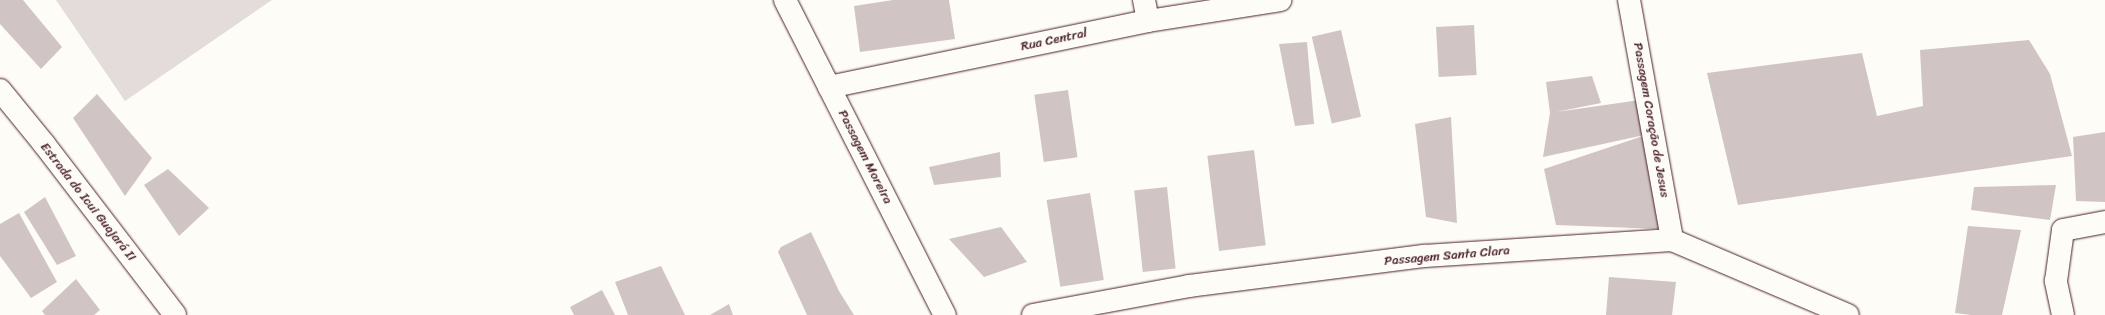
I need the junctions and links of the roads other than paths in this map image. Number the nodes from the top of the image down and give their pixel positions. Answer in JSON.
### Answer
{"nodes":[{"id":1,"x":784,"y":0,"type":"edge"},
{"id":2,"x":1280,"y":0,"type":"edge"},
{"id":3,"x":1629,"y":0,"type":"edge"},
{"id":4,"x":1146,"y":10,"type":"edge"},
{"id":5,"x":829,"y":87,"type":"junction"},
{"id":6,"x":0,"y":90,"type":"edge"},
{"id":7,"x":2105,"y":222,"type":"edge"},
{"id":8,"x":1672,"y":240,"type":"junction"},
{"id":9,"x":175,"y":315,"type":"edge"},
{"id":10,"x":945,"y":315,"type":"edge"},
{"id":11,"x":1033,"y":315,"type":"edge"},
{"id":12,"x":1848,"y":315,"type":"edge"},
{"id":13,"x":2063,"y":315,"type":"edge"}],
"edges":[{"from":1,"to":5,"type":"street","name":"Passagem Moreira"},
{"from":2,"to":4,"type":"street","name":"Rua Central"},
{"from":3,"to":8,"type":"street","name":"Passagem Coração de Jesus"},
{"from":4,"to":5,"type":"street","name":"Rua Central"},
{"from":5,"to":10,"type":"street","name":"Passagem Moreira"},
{"from":6,"to":9,"type":"street","name":"Estrada do Icui Guajará II"},
{"from":7,"to":13,"type":"street"},
{"from":8,"to":11,"type":"street","name":"Passagem Santa Clara"},
{"from":8,"to":12,"type":"street","name":"Passagem Santa Clara"}]}
